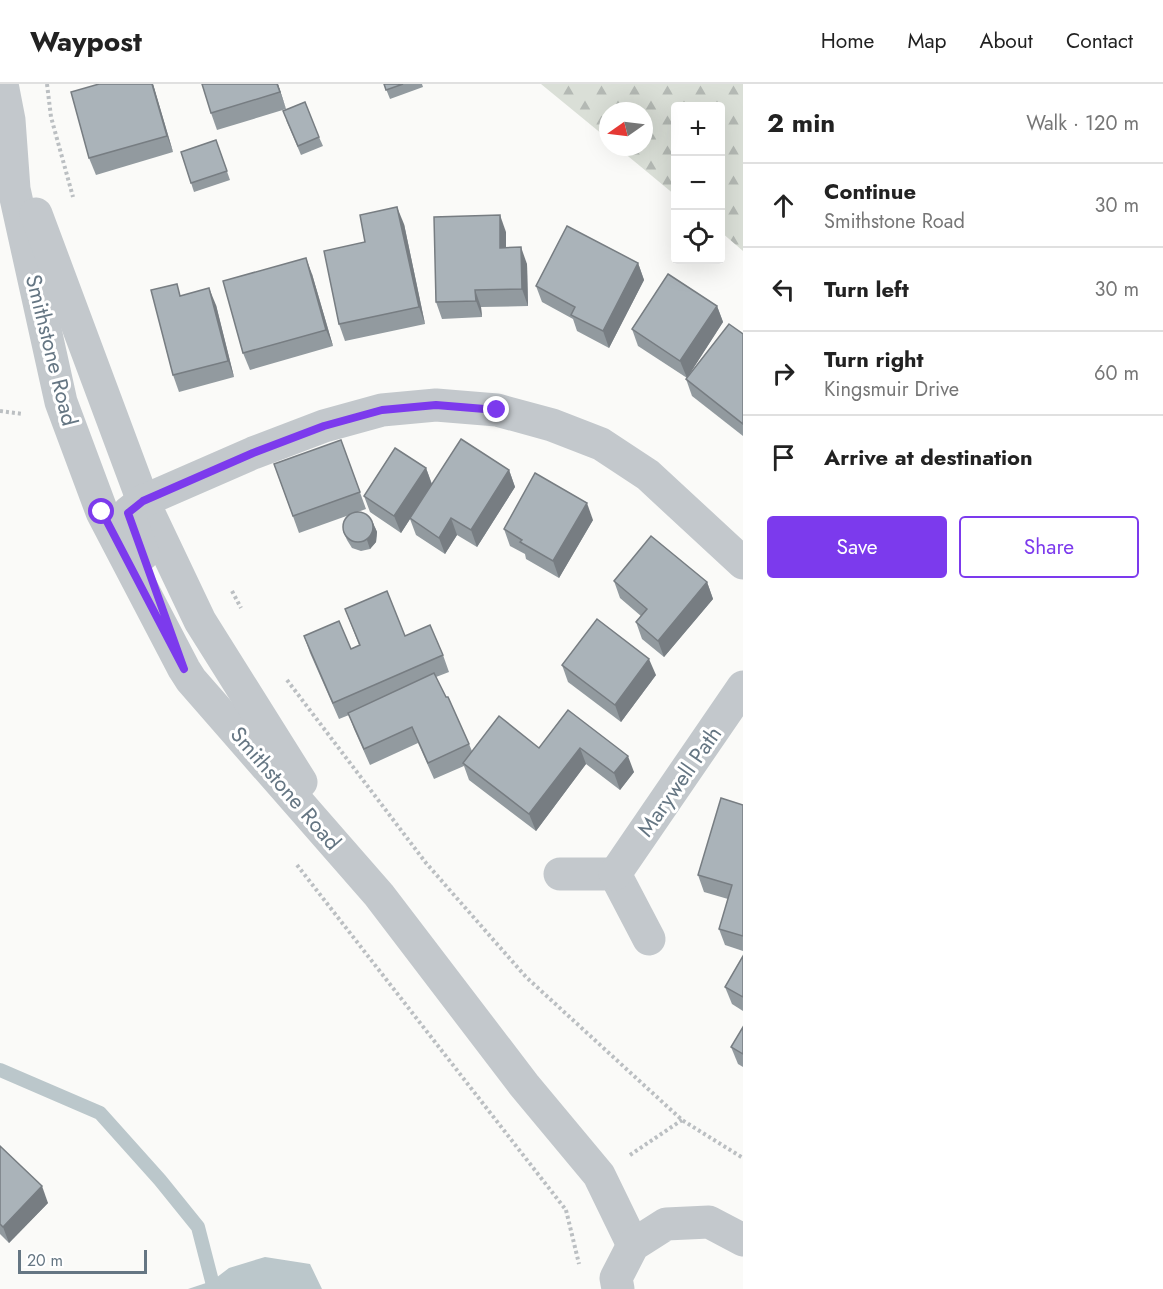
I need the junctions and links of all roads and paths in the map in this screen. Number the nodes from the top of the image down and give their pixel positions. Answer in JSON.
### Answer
{"nodes":[{"id":1,"x":2,"y":84,"type":"edge"},
{"id":2,"x":12,"y":147,"type":"junction"},
{"id":3,"x":143,"y":501,"type":"junction"},
{"id":4,"x":743,"y":563,"type":"edge"},
{"id":5,"x":231,"y":588,"type":"dead end"},
{"id":6,"x":242,"y":609,"type":"dead end"},
{"id":7,"x":184,"y":669,"type":"junction"},
{"id":8,"x":285,"y":678,"type":"dead end"},
{"id":9,"x":743,"y":687,"type":"edge"},
{"id":10,"x":352,"y":863,"type":"junction"},
{"id":11,"x":560,"y":874,"type":"dead end"},
{"id":12,"x":615,"y":874,"type":"junction"},
{"id":13,"x":650,"y":939,"type":"dead end"},
{"id":14,"x":743,"y":1158,"type":"edge"},
{"id":15,"x":743,"y":1240,"type":"edge"},
{"id":16,"x":633,"y":1245,"type":"junction"},
{"id":17,"x":618,"y":1289,"type":"edge"}],
"edges":[{"from":1,"to":2,"type":"street","name":"Smithstone Road"},
{"from":2,"to":3,"type":"street","name":"Smithstone Road"},
{"from":2,"to":7,"type":"street","name":"Smithstone Road"},
{"from":3,"to":4,"type":"street"},
{"from":3,"to":7,"type":"street"},
{"from":3,"to":10,"type":"street","name":"Smithstone Road"},
{"from":5,"to":6,"type":"path"},
{"from":7,"to":10,"type":"street","name":"Smithstone Road"},
{"from":8,"to":14,"type":"path"},
{"from":9,"to":12,"type":"street","name":"Marywell Path"},
{"from":10,"to":16,"type":"street","name":"Smithstone Road"},
{"from":11,"to":12,"type":"street"},
{"from":12,"to":13,"type":"street"},
{"from":15,"to":16,"type":"street"},
{"from":16,"to":17,"type":"street"}]}
